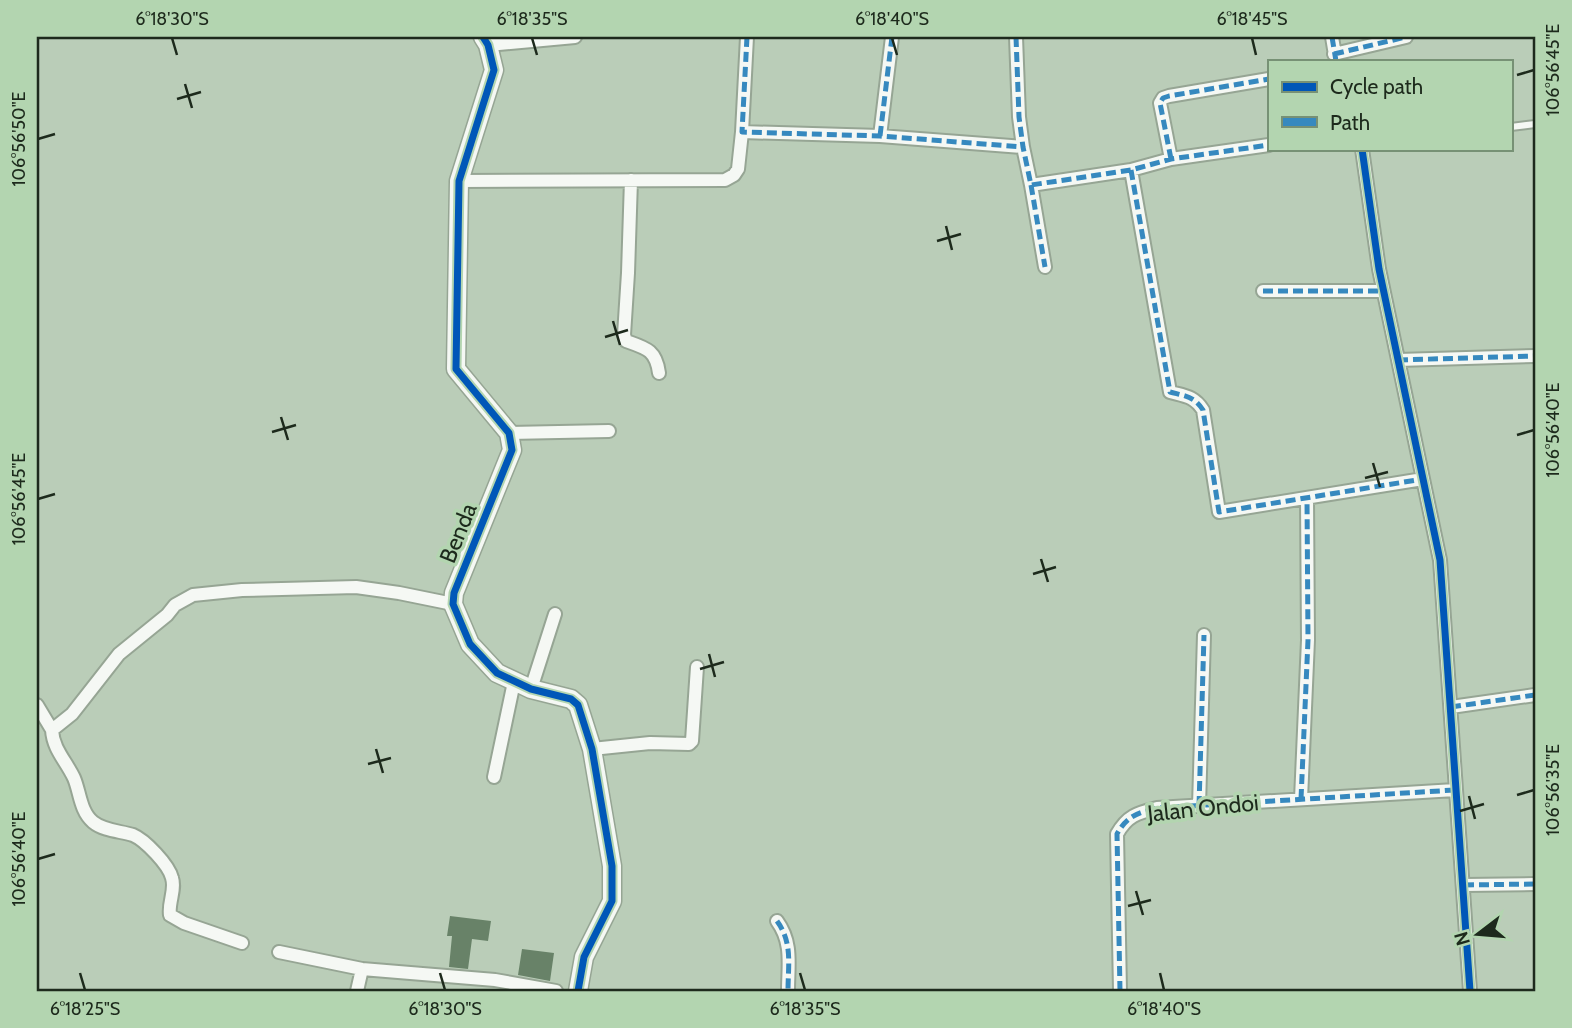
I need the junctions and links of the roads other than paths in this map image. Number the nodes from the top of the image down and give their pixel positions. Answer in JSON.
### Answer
{"nodes":[{"id":1,"x":575,"y":37,"type":"edge"},
{"id":2,"x":747,"y":37,"type":"edge"},
{"id":3,"x":892,"y":37,"type":"edge"},
{"id":4,"x":1016,"y":37,"type":"edge"},
{"id":5,"x":1332,"y":37,"type":"edge"},
{"id":6,"x":1406,"y":37,"type":"edge"},
{"id":7,"x":485,"y":41,"type":"edge"},
{"id":8,"x":1335,"y":57,"type":"edge"},
{"id":9,"x":1268,"y":79,"type":"edge"},
{"id":10,"x":1535,"y":124,"type":"edge"},
{"id":11,"x":1512,"y":127,"type":"edge"},
{"id":12,"x":741,"y":132,"type":"junction"},
{"id":13,"x":880,"y":136,"type":"junction"},
{"id":14,"x":1268,"y":145,"type":"edge"},
{"id":15,"x":1023,"y":147,"type":"junction"},
{"id":16,"x":1363,"y":150,"type":"edge"},
{"id":17,"x":1171,"y":159,"type":"junction"},
{"id":18,"x":1131,"y":170,"type":"junction"},
{"id":19,"x":631,"y":180,"type":"junction"},
{"id":20,"x":459,"y":181,"type":"junction"},
{"id":21,"x":1031,"y":185,"type":"junction"},
{"id":22,"x":1045,"y":267,"type":"dead end"},
{"id":23,"x":1263,"y":291,"type":"dead end"},
{"id":24,"x":1383,"y":291,"type":"junction"},
{"id":25,"x":1535,"y":356,"type":"edge"},
{"id":26,"x":1398,"y":360,"type":"junction"},
{"id":27,"x":659,"y":373,"type":"dead end"},
{"id":28,"x":609,"y":431,"type":"dead end"},
{"id":29,"x":509,"y":433,"type":"junction"},
{"id":30,"x":1423,"y":480,"type":"junction"},
{"id":31,"x":1307,"y":498,"type":"junction"},
{"id":32,"x":453,"y":604,"type":"junction"},
{"id":33,"x":555,"y":614,"type":"dead end"},
{"id":34,"x":1204,"y":635,"type":"dead end"},
{"id":35,"x":698,"y":667,"type":"dead end"},
{"id":36,"x":523,"y":686,"type":"junction"},
{"id":37,"x":1535,"y":695,"type":"edge"},
{"id":38,"x":37,"y":705,"type":"edge"},
{"id":39,"x":1451,"y":708,"type":"junction"},
{"id":40,"x":52,"y":730,"type":"junction"},
{"id":41,"x":592,"y":749,"type":"junction"},
{"id":42,"x":495,"y":777,"type":"dead end"},
{"id":43,"x":1455,"y":790,"type":"junction"},
{"id":44,"x":1301,"y":799,"type":"junction"},
{"id":45,"x":1199,"y":806,"type":"junction"},
{"id":46,"x":1535,"y":884,"type":"edge"},
{"id":47,"x":1464,"y":885,"type":"junction"},
{"id":48,"x":777,"y":921,"type":"dead end"},
{"id":49,"x":242,"y":943,"type":"dead end"},
{"id":50,"x":279,"y":952,"type":"dead end"},
{"id":51,"x":362,"y":970,"type":"junction"},
{"id":52,"x":357,"y":991,"type":"edge"},
{"id":53,"x":556,"y":991,"type":"edge"},
{"id":54,"x":578,"y":991,"type":"edge"},
{"id":55,"x":788,"y":991,"type":"edge"},
{"id":56,"x":1120,"y":991,"type":"edge"},
{"id":57,"x":1470,"y":991,"type":"edge"}],
"edges":[{"from":1,"to":7,"type":"street"},
{"from":2,"to":12,"type":"street"},
{"from":3,"to":13,"type":"street"},
{"from":4,"to":15,"type":"street"},
{"from":5,"to":8,"type":"street"},
{"from":6,"to":8,"type":"street"},
{"from":7,"to":20,"type":"street"},
{"from":9,"to":17,"type":"street"},
{"from":10,"to":11,"type":"lane"},
{"from":12,"to":13,"type":"street"},
{"from":12,"to":19,"type":"street"},
{"from":13,"to":15,"type":"street"},
{"from":14,"to":17,"type":"street"},
{"from":15,"to":21,"type":"street"},
{"from":16,"to":24,"type":"street"},
{"from":17,"to":18,"type":"street"},
{"from":18,"to":21,"type":"street"},
{"from":18,"to":31,"type":"street"},
{"from":19,"to":20,"type":"street"},
{"from":19,"to":27,"type":"street"},
{"from":20,"to":29,"type":"street"},
{"from":21,"to":22,"type":"street"},
{"from":23,"to":24,"type":"street"},
{"from":24,"to":26,"type":"street"},
{"from":25,"to":26,"type":"street"},
{"from":26,"to":30,"type":"street"},
{"from":28,"to":29,"type":"street"},
{"from":29,"to":32,"type":"street","name":"Benda"},
{"from":30,"to":31,"type":"street"},
{"from":30,"to":39,"type":"street"},
{"from":31,"to":44,"type":"street"},
{"from":32,"to":36,"type":"street"},
{"from":32,"to":40,"type":"street"},
{"from":33,"to":36,"type":"street"},
{"from":34,"to":45,"type":"street"},
{"from":35,"to":41,"type":"street"},
{"from":36,"to":41,"type":"street"},
{"from":36,"to":42,"type":"street"},
{"from":37,"to":39,"type":"street"},
{"from":38,"to":40,"type":"street"},
{"from":39,"to":43,"type":"street"},
{"from":40,"to":49,"type":"street"},
{"from":41,"to":54,"type":"street"},
{"from":43,"to":44,"type":"street","name":"Jalan Ondoi"},
{"from":43,"to":47,"type":"street"},
{"from":44,"to":45,"type":"street","name":"Jalan Ondoi"},
{"from":45,"to":56,"type":"street","name":"Jalan Ondoi"},
{"from":46,"to":47,"type":"street"},
{"from":47,"to":57,"type":"street"},
{"from":48,"to":55,"type":"street"},
{"from":50,"to":51,"type":"street"},
{"from":51,"to":52,"type":"street"},
{"from":51,"to":53,"type":"street"}]}
